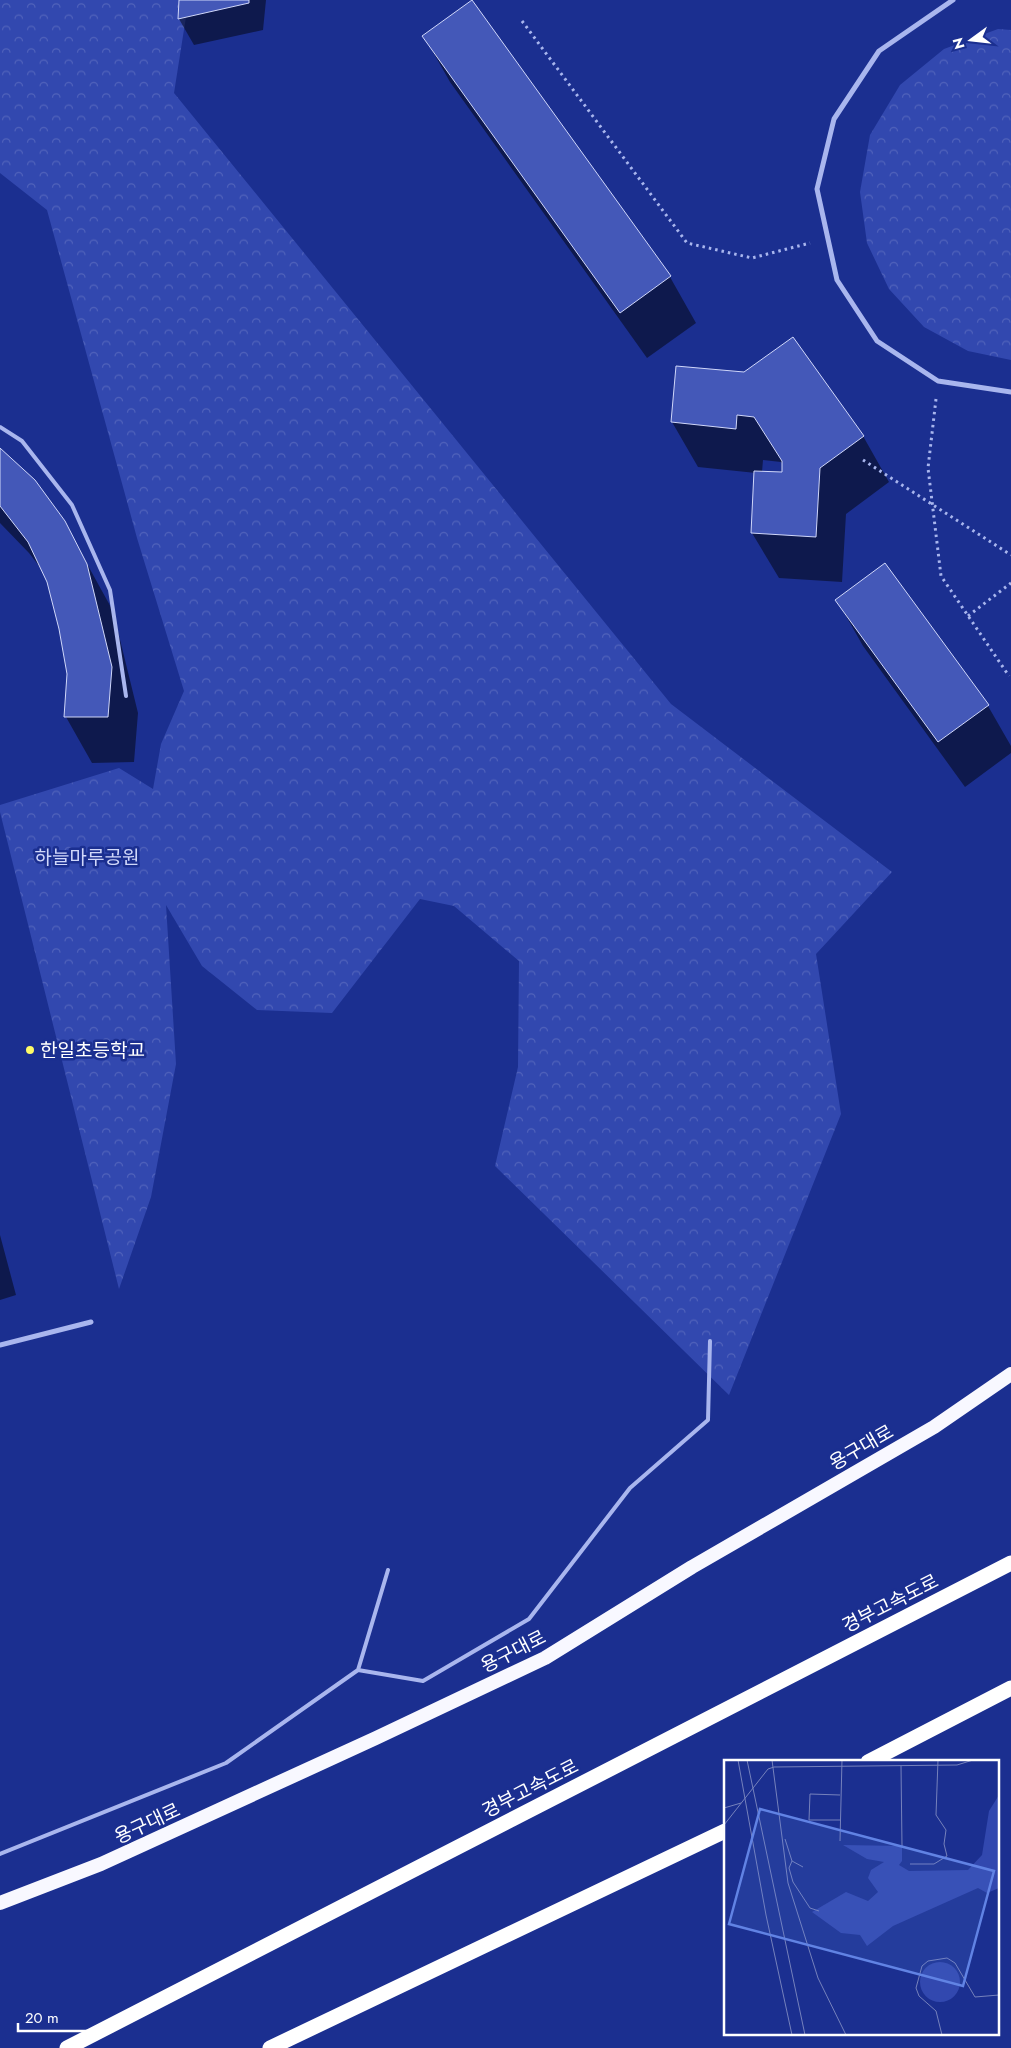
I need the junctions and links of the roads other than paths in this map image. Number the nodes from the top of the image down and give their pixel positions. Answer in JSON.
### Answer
{"nodes":[{"id":1,"x":953,"y":0,"type":"edge"},
{"id":2,"x":1011,"y":392,"type":"edge"},
{"id":3,"x":0,"y":427,"type":"edge"},
{"id":4,"x":126,"y":696,"type":"dead end"},
{"id":5,"x":91,"y":1322,"type":"dead end"},
{"id":6,"x":710,"y":1342,"type":"dead end"},
{"id":7,"x":0,"y":1345,"type":"edge"},
{"id":8,"x":1011,"y":1374,"type":"edge"},
{"id":9,"x":1011,"y":1563,"type":"edge"},
{"id":10,"x":388,"y":1570,"type":"dead end"},
{"id":11,"x":358,"y":1670,"type":"junction"},
{"id":12,"x":1011,"y":1688,"type":"edge"},
{"id":13,"x":872,"y":1760,"type":"edge"},
{"id":14,"x":724,"y":1831,"type":"edge"},
{"id":15,"x":0,"y":1854,"type":"edge"},
{"id":16,"x":0,"y":1903,"type":"edge"},
{"id":17,"x":67,"y":2048,"type":"edge"},
{"id":18,"x":270,"y":2048,"type":"edge"}],
"edges":[{"from":1,"to":2,"type":"street"},
{"from":3,"to":4,"type":"lane"},
{"from":5,"to":7,"type":"street"},
{"from":6,"to":11,"type":"lane"},
{"from":8,"to":16,"type":"highway","name":"용구대로"},
{"from":9,"to":17,"type":"highway","name":"경부고속도로"},
{"from":10,"to":11,"type":"lane"},
{"from":11,"to":15,"type":"lane"},
{"from":12,"to":13,"type":"highway"},
{"from":14,"to":18,"type":"highway"}]}
